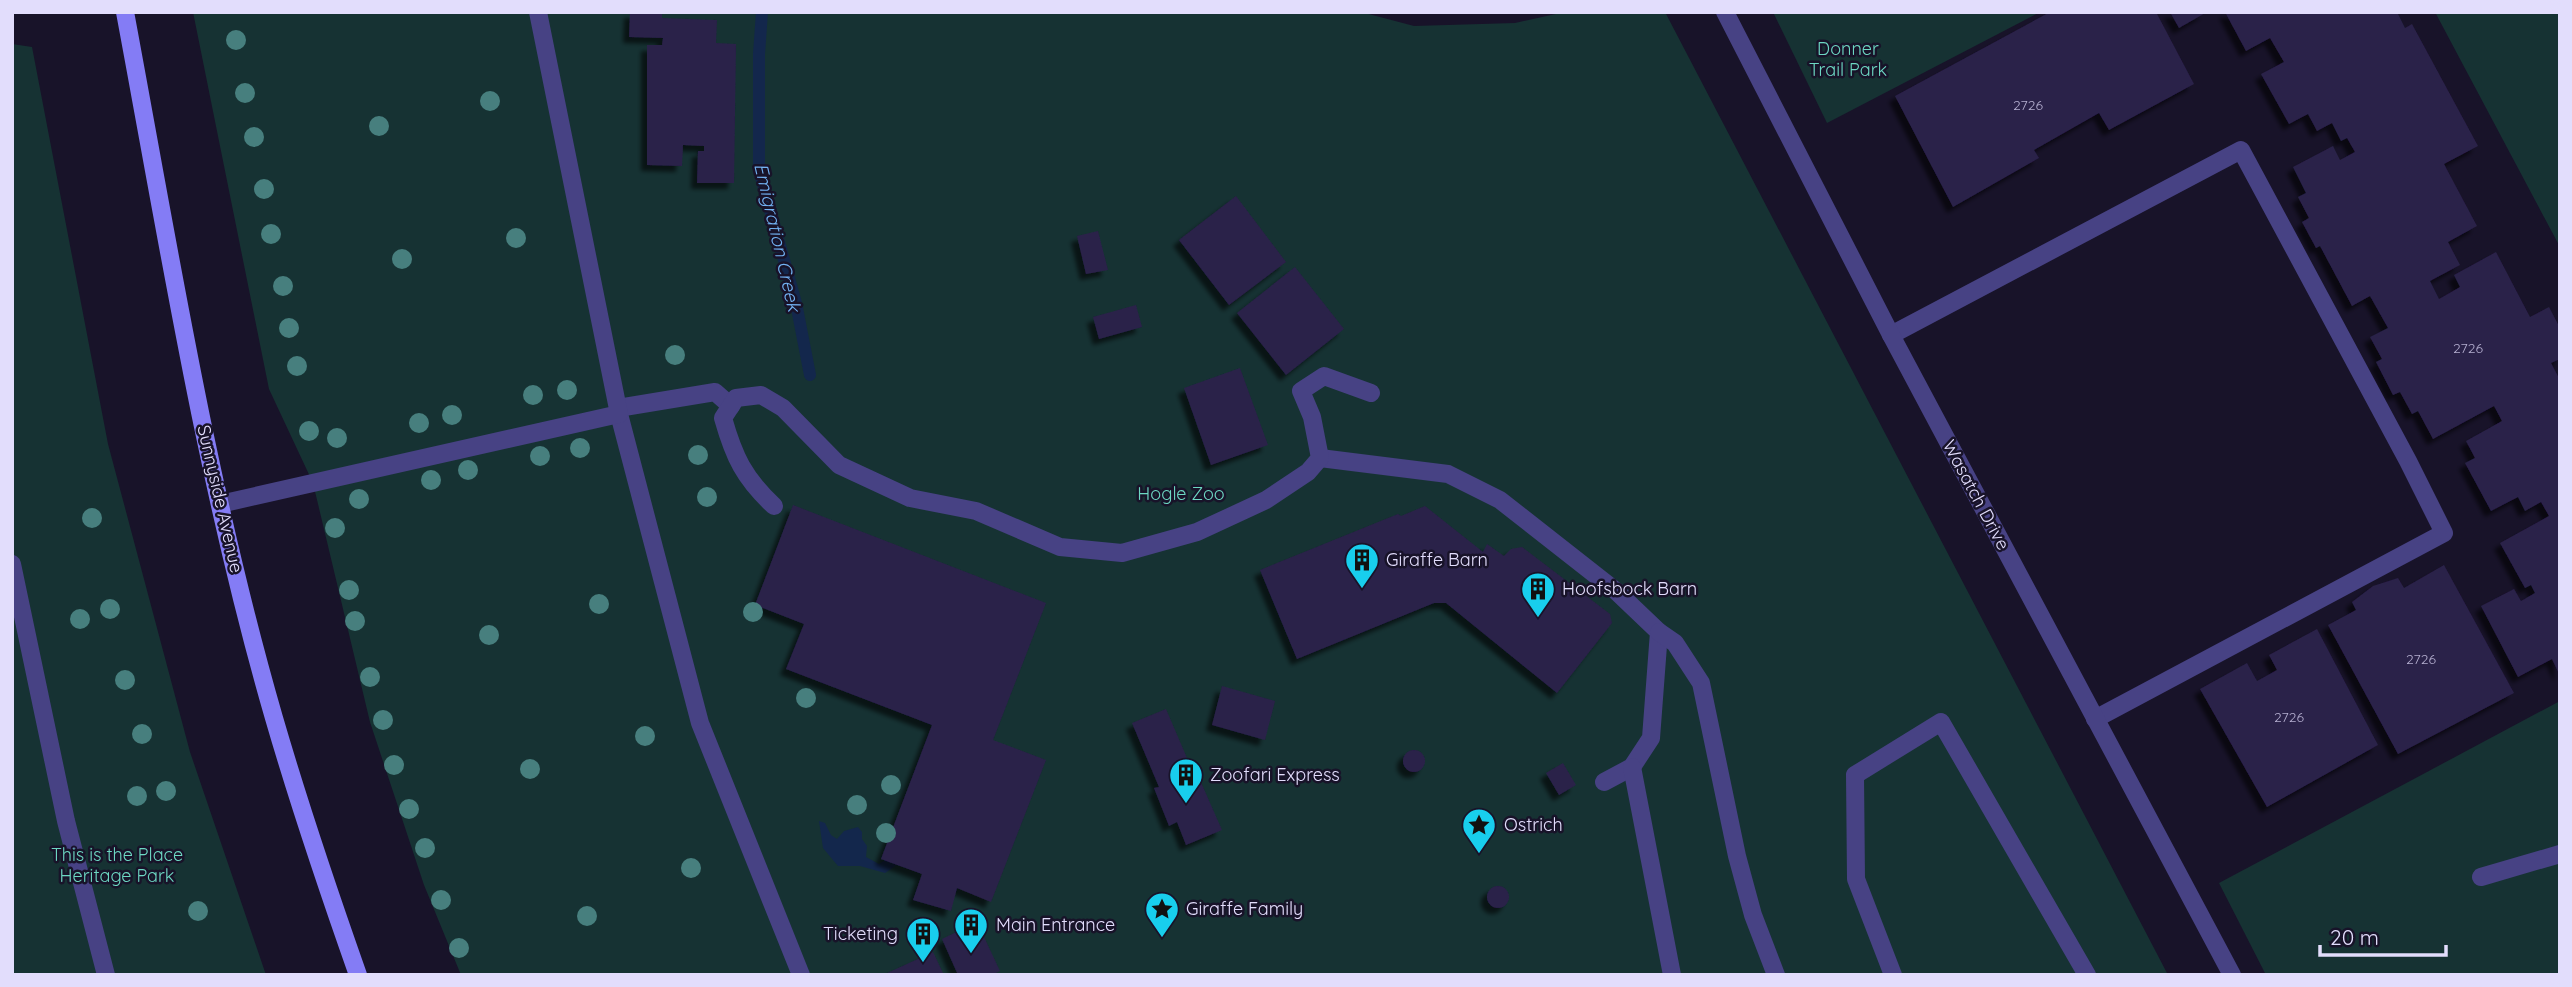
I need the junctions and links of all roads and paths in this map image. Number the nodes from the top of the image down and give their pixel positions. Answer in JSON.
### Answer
{"nodes":[{"id":1,"x":125,"y":12,"type":"edge"},
{"id":2,"x":538,"y":12,"type":"edge"},
{"id":3,"x":1725,"y":12,"type":"edge"},
{"id":4,"x":1891,"y":334,"type":"junction"},
{"id":5,"x":1371,"y":393,"type":"dead end"},
{"id":6,"x":731,"y":406,"type":"junction"},
{"id":7,"x":618,"y":411,"type":"junction"},
{"id":8,"x":1320,"y":458,"type":"junction"},
{"id":9,"x":220,"y":504,"type":"junction"},
{"id":10,"x":774,"y":506,"type":"dead end"},
{"id":11,"x":12,"y":564,"type":"edge"},
{"id":12,"x":1659,"y":632,"type":"junction"},
{"id":13,"x":2095,"y":719,"type":"junction"},
{"id":14,"x":1632,"y":767,"type":"junction"},
{"id":15,"x":1604,"y":782,"type":"dead end"},
{"id":16,"x":2560,"y":854,"type":"edge"},
{"id":17,"x":2481,"y":877,"type":"dead end"},
{"id":18,"x":106,"y":975,"type":"edge"},
{"id":19,"x":359,"y":975,"type":"edge"},
{"id":20,"x":801,"y":975,"type":"edge"},
{"id":21,"x":1672,"y":975,"type":"edge"},
{"id":22,"x":1776,"y":975,"type":"edge"},
{"id":23,"x":1893,"y":975,"type":"edge"},
{"id":24,"x":2087,"y":975,"type":"edge"},
{"id":25,"x":2232,"y":975,"type":"edge"}],
"edges":[{"from":1,"to":9,"type":"main road","name":"Sunnyside Avenue"},
{"from":2,"to":7,"type":"street"},
{"from":3,"to":4,"type":"street","name":"Wasatch Drive"},
{"from":4,"to":13,"type":"street","name":"Wasatch Drive"},
{"from":4,"to":13,"type":"street"},
{"from":5,"to":8,"type":"street"},
{"from":6,"to":7,"type":"street"},
{"from":6,"to":8,"type":"street"},
{"from":6,"to":10,"type":"street"},
{"from":7,"to":9,"type":"street"},
{"from":7,"to":20,"type":"street"},
{"from":8,"to":12,"type":"street"},
{"from":9,"to":19,"type":"main road","name":"Sunnyside Avenue"},
{"from":11,"to":18,"type":"street"},
{"from":12,"to":14,"type":"street"},
{"from":12,"to":22,"type":"street"},
{"from":13,"to":25,"type":"street","name":"Wasatch Drive"},
{"from":14,"to":15,"type":"street"},
{"from":14,"to":21,"type":"street"},
{"from":16,"to":17,"type":"street"},
{"from":23,"to":24,"type":"street"}]}
